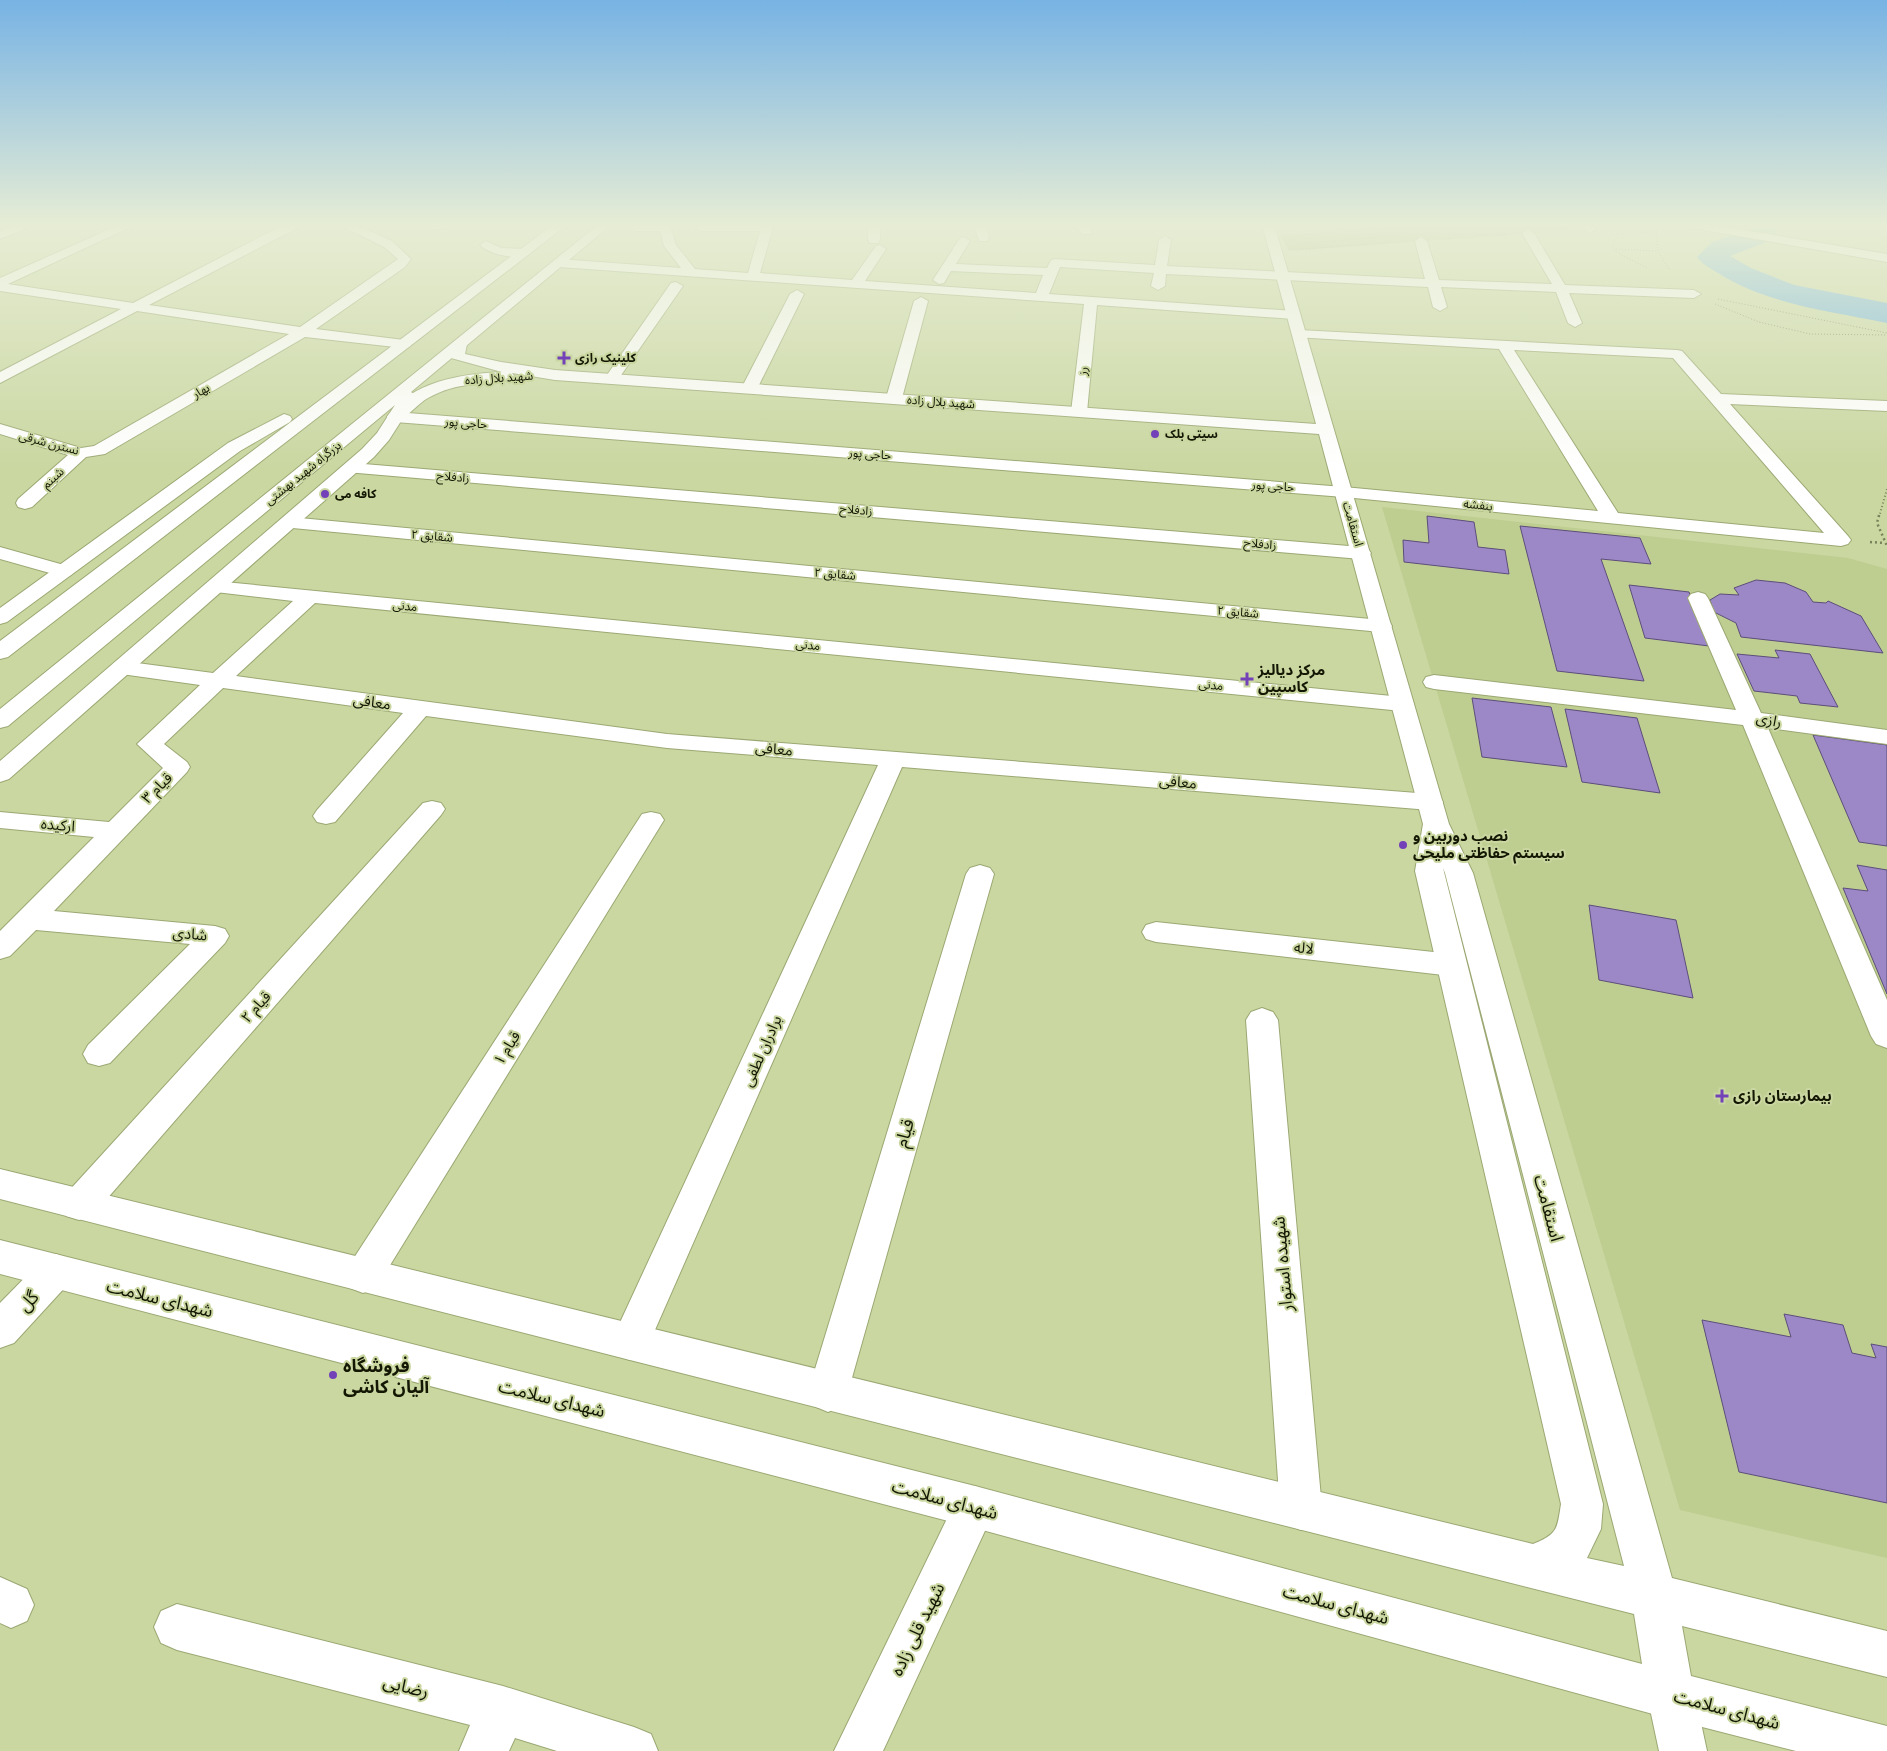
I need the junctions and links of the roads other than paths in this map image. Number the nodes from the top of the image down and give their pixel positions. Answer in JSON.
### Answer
{"nodes":[{"id":1,"x":123,"y":306,"type":"edge"},
{"id":2,"x":141,"y":306,"type":"edge"},
{"id":3,"x":340,"y":306,"type":"edge"},
{"id":4,"x":454,"y":306,"type":"edge"},
{"id":5,"x":507,"y":306,"type":"edge"},
{"id":6,"x":662,"y":306,"type":"edge"},
{"id":7,"x":791,"y":306,"type":"edge"},
{"id":8,"x":920,"y":306,"type":"edge"},
{"id":9,"x":1090,"y":306,"type":"edge"},
{"id":10,"x":1164,"y":306,"type":"edge"},
{"id":11,"x":1291,"y":306,"type":"edge"},
{"id":12,"x":1568,"y":306,"type":"edge"},
{"id":13,"x":137,"y":308,"type":"junction"},
{"id":14,"x":1294,"y":315,"type":"junction"},
{"id":15,"x":1575,"y":323,"type":"dead end"},
{"id":16,"x":302,"y":332,"type":"junction"},
{"id":17,"x":1299,"y":334,"type":"junction"},
{"id":18,"x":404,"y":344,"type":"junction"},
{"id":19,"x":460,"y":344,"type":"junction"},
{"id":20,"x":1504,"y":344,"type":"junction"},
{"id":21,"x":424,"y":373,"type":"junction"},
{"id":22,"x":555,"y":375,"type":"junction"},
{"id":23,"x":0,"y":378,"type":"edge"},
{"id":24,"x":612,"y":378,"type":"junction"},
{"id":25,"x":352,"y":384,"type":"junction"},
{"id":26,"x":750,"y":387,"type":"junction"},
{"id":27,"x":894,"y":398,"type":"junction"},
{"id":28,"x":1716,"y":399,"type":"junction"},
{"id":29,"x":1887,"y":406,"type":"edge"},
{"id":30,"x":1079,"y":412,"type":"junction"},
{"id":31,"x":395,"y":417,"type":"junction"},
{"id":32,"x":0,"y":429,"type":"edge"},
{"id":33,"x":1327,"y":430,"type":"junction"},
{"id":34,"x":99,"y":450,"type":"joint"},
{"id":35,"x":81,"y":453,"type":"junction"},
{"id":36,"x":352,"y":468,"type":"junction"},
{"id":37,"x":1344,"y":492,"type":"junction"},
{"id":38,"x":25,"y":503,"type":"dead end"},
{"id":39,"x":1612,"y":518,"type":"junction"},
{"id":40,"x":289,"y":523,"type":"junction"},
{"id":41,"x":0,"y":553,"type":"edge"},
{"id":42,"x":1361,"y":553,"type":"junction"},
{"id":43,"x":64,"y":571,"type":"junction"},
{"id":44,"x":214,"y":587,"type":"junction"},
{"id":45,"x":310,"y":597,"type":"junction"},
{"id":46,"x":1698,"y":598,"type":"dead end"},
{"id":47,"x":0,"y":618,"type":"edge"},
{"id":48,"x":1381,"y":626,"type":"junction"},
{"id":49,"x":0,"y":652,"type":"edge"},
{"id":50,"x":122,"y":668,"type":"junction"},
{"id":51,"x":217,"y":681,"type":"junction"},
{"id":52,"x":1434,"y":682,"type":"dead end"},
{"id":53,"x":1402,"y":704,"type":"junction"},
{"id":54,"x":420,"y":708,"type":"junction"},
{"id":55,"x":1752,"y":719,"type":"junction"},
{"id":56,"x":0,"y":721,"type":"edge"},
{"id":57,"x":1887,"y":737,"type":"edge"},
{"id":58,"x":893,"y":759,"type":"junction"},
{"id":59,"x":0,"y":774,"type":"edge"},
{"id":60,"x":432,"y":809,"type":"dead end"},
{"id":61,"x":1433,"y":813,"type":"junction"},
{"id":62,"x":326,"y":816,"type":"dead end"},
{"id":63,"x":0,"y":820,"type":"edge"},
{"id":64,"x":651,"y":820,"type":"dead end"},
{"id":65,"x":115,"y":831,"type":"junction"},
{"id":66,"x":980,"y":874,"type":"dead end"},
{"id":67,"x":29,"y":919,"type":"junction"},
{"id":68,"x":1156,"y":932,"type":"dead end"},
{"id":69,"x":0,"y":949,"type":"edge"},
{"id":70,"x":1452,"y":965,"type":"junction"},
{"id":71,"x":1262,"y":1020,"type":"dead end"},
{"id":72,"x":1887,"y":1036,"type":"edge"},
{"id":73,"x":99,"y":1054,"type":"dead end"},
{"id":74,"x":0,"y":1184,"type":"edge"},
{"id":75,"x":80,"y":1205,"type":"junction"},
{"id":76,"x":0,"y":1257,"type":"edge"},
{"id":77,"x":56,"y":1271,"type":"junction"},
{"id":78,"x":363,"y":1276,"type":"junction"},
{"id":79,"x":0,"y":1330,"type":"edge"},
{"id":80,"x":630,"y":1342,"type":"junction"},
{"id":81,"x":828,"y":1392,"type":"junction"},
{"id":82,"x":975,"y":1507,"type":"junction"},
{"id":83,"x":1301,"y":1509,"type":"junction"},
{"id":84,"x":1532,"y":1566,"type":"junction"},
{"id":85,"x":1654,"y":1596,"type":"junction"},
{"id":86,"x":177,"y":1627,"type":"dead end"},
{"id":87,"x":1887,"y":1654,"type":"edge"},
{"id":88,"x":1671,"y":1695,"type":"junction"},
{"id":89,"x":493,"y":1731,"type":"edge"},
{"id":90,"x":1887,"y":1750,"type":"edge"},
{"id":91,"x":634,"y":1751,"type":"edge"},
{"id":92,"x":858,"y":1751,"type":"edge"},
{"id":93,"x":1683,"y":1751,"type":"edge"}],
"edges":[{"from":1,"to":13,"type":"main road"},
{"from":2,"to":13,"type":"main road"},
{"from":3,"to":16,"type":"main road","name":"بهار"},
{"from":4,"to":18,"type":"main road"},
{"from":5,"to":19,"type":"main road","name":"بزرگراه شهید بهشتی"},
{"from":6,"to":24,"type":"main road"},
{"from":7,"to":26,"type":"main road"},
{"from":8,"to":27,"type":"main road"},
{"from":9,"to":30,"type":"main road","name":"رز"},
{"from":10,"to":14,"type":"main road"},
{"from":11,"to":14,"type":"main road","name":"استقامت"},
{"from":12,"to":15,"type":"main road"},
{"from":13,"to":16,"type":"main road"},
{"from":13,"to":23,"type":"main road"},
{"from":14,"to":17,"type":"main road","name":"استقامت"},
{"from":16,"to":18,"type":"main road"},
{"from":16,"to":34,"type":"main road","name":"بهار"},
{"from":17,"to":20,"type":"main road"},
{"from":17,"to":33,"type":"main road","name":"استقامت"},
{"from":18,"to":25,"type":"main road"},
{"from":19,"to":21,"type":"main road","name":"بزرگراه شهید بهشتی"},
{"from":19,"to":22,"type":"main road","name":"شهید بلال زاده"},
{"from":20,"to":28,"type":"main road"},
{"from":20,"to":39,"type":"main road"},
{"from":21,"to":31,"type":"main road"},
{"from":21,"to":56,"type":"main road","name":"بزرگراه شهید بهشتی"},
{"from":22,"to":24,"type":"main road","name":"شهید بلال زاده"},
{"from":22,"to":31,"type":"main road","name":"شهید بلال زاده"},
{"from":24,"to":26,"type":"main road","name":"شهید بلال زاده"},
{"from":25,"to":43,"type":"main road"},
{"from":25,"to":49,"type":"main road"},
{"from":26,"to":27,"type":"main road","name":"شهید بلال زاده"},
{"from":27,"to":30,"type":"main road","name":"شهید بلال زاده"},
{"from":28,"to":29,"type":"main road"},
{"from":28,"to":39,"type":"main road","name":"بنفشه"},
{"from":30,"to":33,"type":"main road","name":"شهید بلال زاده"},
{"from":31,"to":36,"type":"main road"},
{"from":31,"to":37,"type":"main road","name":"حاجی پور"},
{"from":32,"to":35,"type":"main road","name":"نسترن شرقی"},
{"from":33,"to":37,"type":"main road","name":"استقامت"},
{"from":34,"to":35,"type":"main road","name":"نسترن شرقی"},
{"from":35,"to":38,"type":"main road","name":"شبنم"},
{"from":36,"to":40,"type":"main road"},
{"from":36,"to":42,"type":"main road","name":"زادفلاح"},
{"from":37,"to":39,"type":"main road","name":"بنفشه"},
{"from":37,"to":42,"type":"main road","name":"استقامت"},
{"from":40,"to":44,"type":"main road"},
{"from":40,"to":48,"type":"main road","name":"شقایق ۲"},
{"from":41,"to":43,"type":"main road"},
{"from":42,"to":48,"type":"main road","name":"استقامت"},
{"from":43,"to":47,"type":"main road"},
{"from":44,"to":45,"type":"main road","name":"مدنی"},
{"from":44,"to":50,"type":"main road"},
{"from":45,"to":51,"type":"main road","name":"قیام ۳"},
{"from":45,"to":53,"type":"main road","name":"مدنی"},
{"from":46,"to":55,"type":"main road","name":"رازی"},
{"from":48,"to":53,"type":"main road","name":"استقامت"},
{"from":50,"to":51,"type":"main road","name":"معافی"},
{"from":50,"to":59,"type":"main road"},
{"from":51,"to":54,"type":"main road","name":"معافی"},
{"from":51,"to":65,"type":"main road","name":"قیام ۳"},
{"from":52,"to":55,"type":"main road"},
{"from":53,"to":61,"type":"main road","name":"استقامت"},
{"from":54,"to":58,"type":"main road","name":"معافی"},
{"from":54,"to":62,"type":"main road"},
{"from":55,"to":57,"type":"main road","name":"رازی"},
{"from":55,"to":72,"type":"main road"},
{"from":58,"to":61,"type":"main road","name":"معافی"},
{"from":58,"to":80,"type":"main road","name":"برادران لطفی"},
{"from":60,"to":75,"type":"main road","name":"قیام ۲"},
{"from":61,"to":70,"type":"main road","name":"استقامت"},
{"from":61,"to":85,"type":"main road","name":"استقامت"},
{"from":63,"to":65,"type":"main road","name":"ارکیده"},
{"from":64,"to":78,"type":"main road","name":"قیام ۱"},
{"from":65,"to":67,"type":"main road","name":"قیام ۳"},
{"from":66,"to":81,"type":"main road","name":"قیام"},
{"from":67,"to":69,"type":"main road","name":"قیام ۳"},
{"from":67,"to":73,"type":"main road","name":"شادی"},
{"from":68,"to":70,"type":"main road","name":"لاله"},
{"from":70,"to":84,"type":"main road","name":"استقامت"},
{"from":71,"to":83,"type":"main road","name":"شهیده استوار"},
{"from":74,"to":75,"type":"main road"},
{"from":75,"to":78,"type":"main road"},
{"from":76,"to":77,"type":"main road","name":"شهدای سلامت"},
{"from":77,"to":79,"type":"main road","name":"گل"},
{"from":77,"to":82,"type":"main road","name":"شهدای سلامت"},
{"from":78,"to":80,"type":"main road"},
{"from":80,"to":81,"type":"main road"},
{"from":81,"to":83,"type":"main road"},
{"from":82,"to":88,"type":"main road","name":"شهدای سلامت"},
{"from":82,"to":92,"type":"main road","name":"شهید قلی زاده"},
{"from":83,"to":84,"type":"main road"},
{"from":84,"to":85,"type":"main road"},
{"from":85,"to":87,"type":"main road"},
{"from":85,"to":88,"type":"main road","name":"استقامت"},
{"from":86,"to":89,"type":"main road","name":"رضایی"},
{"from":88,"to":90,"type":"main road","name":"شهدای سلامت"},
{"from":88,"to":93,"type":"main road","name":"استقامت"},
{"from":89,"to":91,"type":"main road","name":"رضایی"}]}
